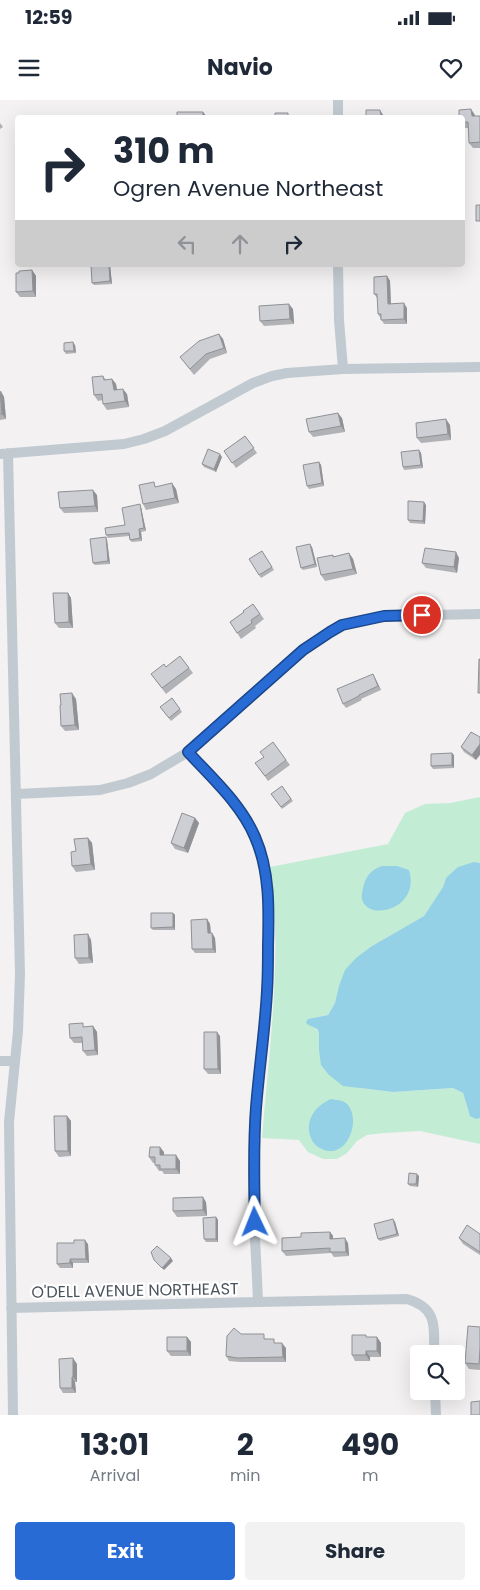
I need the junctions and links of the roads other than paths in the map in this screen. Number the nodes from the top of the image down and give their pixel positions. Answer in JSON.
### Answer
{"nodes":[{"id":1,"x":338,"y":100,"type":"edge"},
{"id":2,"x":338,"y":115,"type":"edge"},
{"id":3,"x":338,"y":267,"type":"edge"},
{"id":4,"x":480,"y":367,"type":"edge"},
{"id":5,"x":343,"y":369,"type":"junction"},
{"id":6,"x":4,"y":453,"type":"edge"},
{"id":7,"x":480,"y":614,"type":"edge"},
{"id":8,"x":188,"y":752,"type":"junction"},
{"id":9,"x":17,"y":794,"type":"junction"},
{"id":10,"x":0,"y":1060,"type":"edge"},
{"id":11,"x":15,"y":1061,"type":"junction"},
{"id":12,"x":258,"y":1302,"type":"junction"},
{"id":13,"x":11,"y":1308,"type":"junction"},
{"id":14,"x":434,"y":1345,"type":"edge"},
{"id":15,"x":435,"y":1400,"type":"edge"},
{"id":16,"x":13,"y":1415,"type":"edge"},
{"id":17,"x":436,"y":1415,"type":"edge"}],
"edges":[{"from":1,"to":2,"type":"street"},
{"from":3,"to":5,"type":"street"},
{"from":4,"to":5,"type":"street"},
{"from":5,"to":6,"type":"street"},
{"from":6,"to":9,"type":"street"},
{"from":7,"to":8,"type":"street"},
{"from":8,"to":9,"type":"street"},
{"from":8,"to":12,"type":"street"},
{"from":9,"to":11,"type":"street"},
{"from":10,"to":11,"type":"street"},
{"from":11,"to":13,"type":"street"},
{"from":12,"to":13,"type":"street","name":"O'DELL AVENUE NORTHEAST"},
{"from":12,"to":14,"type":"street","name":"O'DELL AVENUE NORTHEAST"},
{"from":13,"to":16,"type":"street"},
{"from":15,"to":17,"type":"street"}]}
